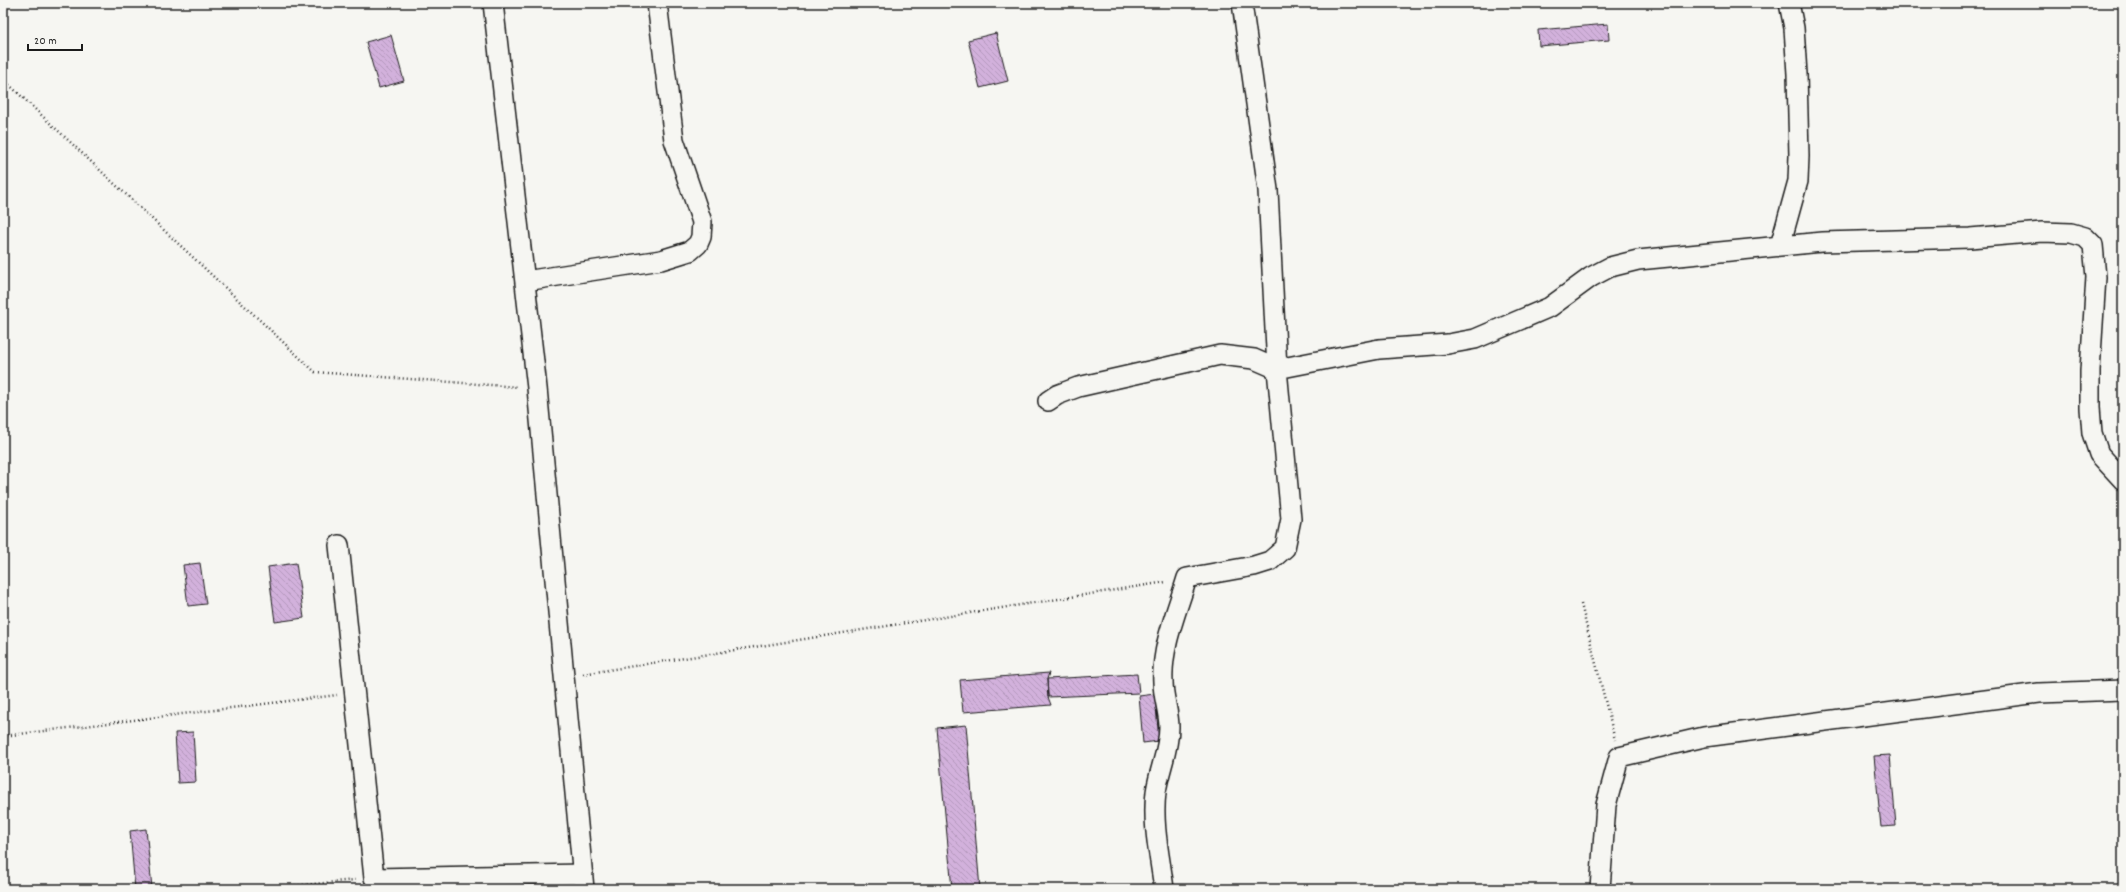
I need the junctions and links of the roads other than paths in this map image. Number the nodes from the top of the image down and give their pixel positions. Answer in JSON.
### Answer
{"nodes":[{"id":1,"x":493,"y":3,"type":"edge"},
{"id":2,"x":657,"y":3,"type":"edge"},
{"id":3,"x":1242,"y":3,"type":"edge"},
{"id":4,"x":1789,"y":3,"type":"edge"},
{"id":5,"x":1780,"y":246,"type":"junction"},
{"id":6,"x":525,"y":281,"type":"junction"},
{"id":7,"x":1277,"y":369,"type":"junction"},
{"id":8,"x":1048,"y":401,"type":"dead end"},
{"id":9,"x":2123,"y":480,"type":"edge"},
{"id":10,"x":339,"y":545,"type":"dead end"},
{"id":11,"x":2123,"y":690,"type":"edge"},
{"id":12,"x":584,"y":882,"type":"edge"},
{"id":13,"x":1164,"y":889,"type":"edge"},
{"id":14,"x":1600,"y":889,"type":"edge"}],
"edges":[{"from":1,"to":6,"type":"street"},
{"from":2,"to":6,"type":"street"},
{"from":3,"to":7,"type":"street"},
{"from":4,"to":5,"type":"street"},
{"from":5,"to":7,"type":"street"},
{"from":5,"to":9,"type":"street"},
{"from":6,"to":12,"type":"street"},
{"from":7,"to":8,"type":"street"},
{"from":7,"to":13,"type":"street"},
{"from":10,"to":12,"type":"street"},
{"from":11,"to":14,"type":"street"}]}
